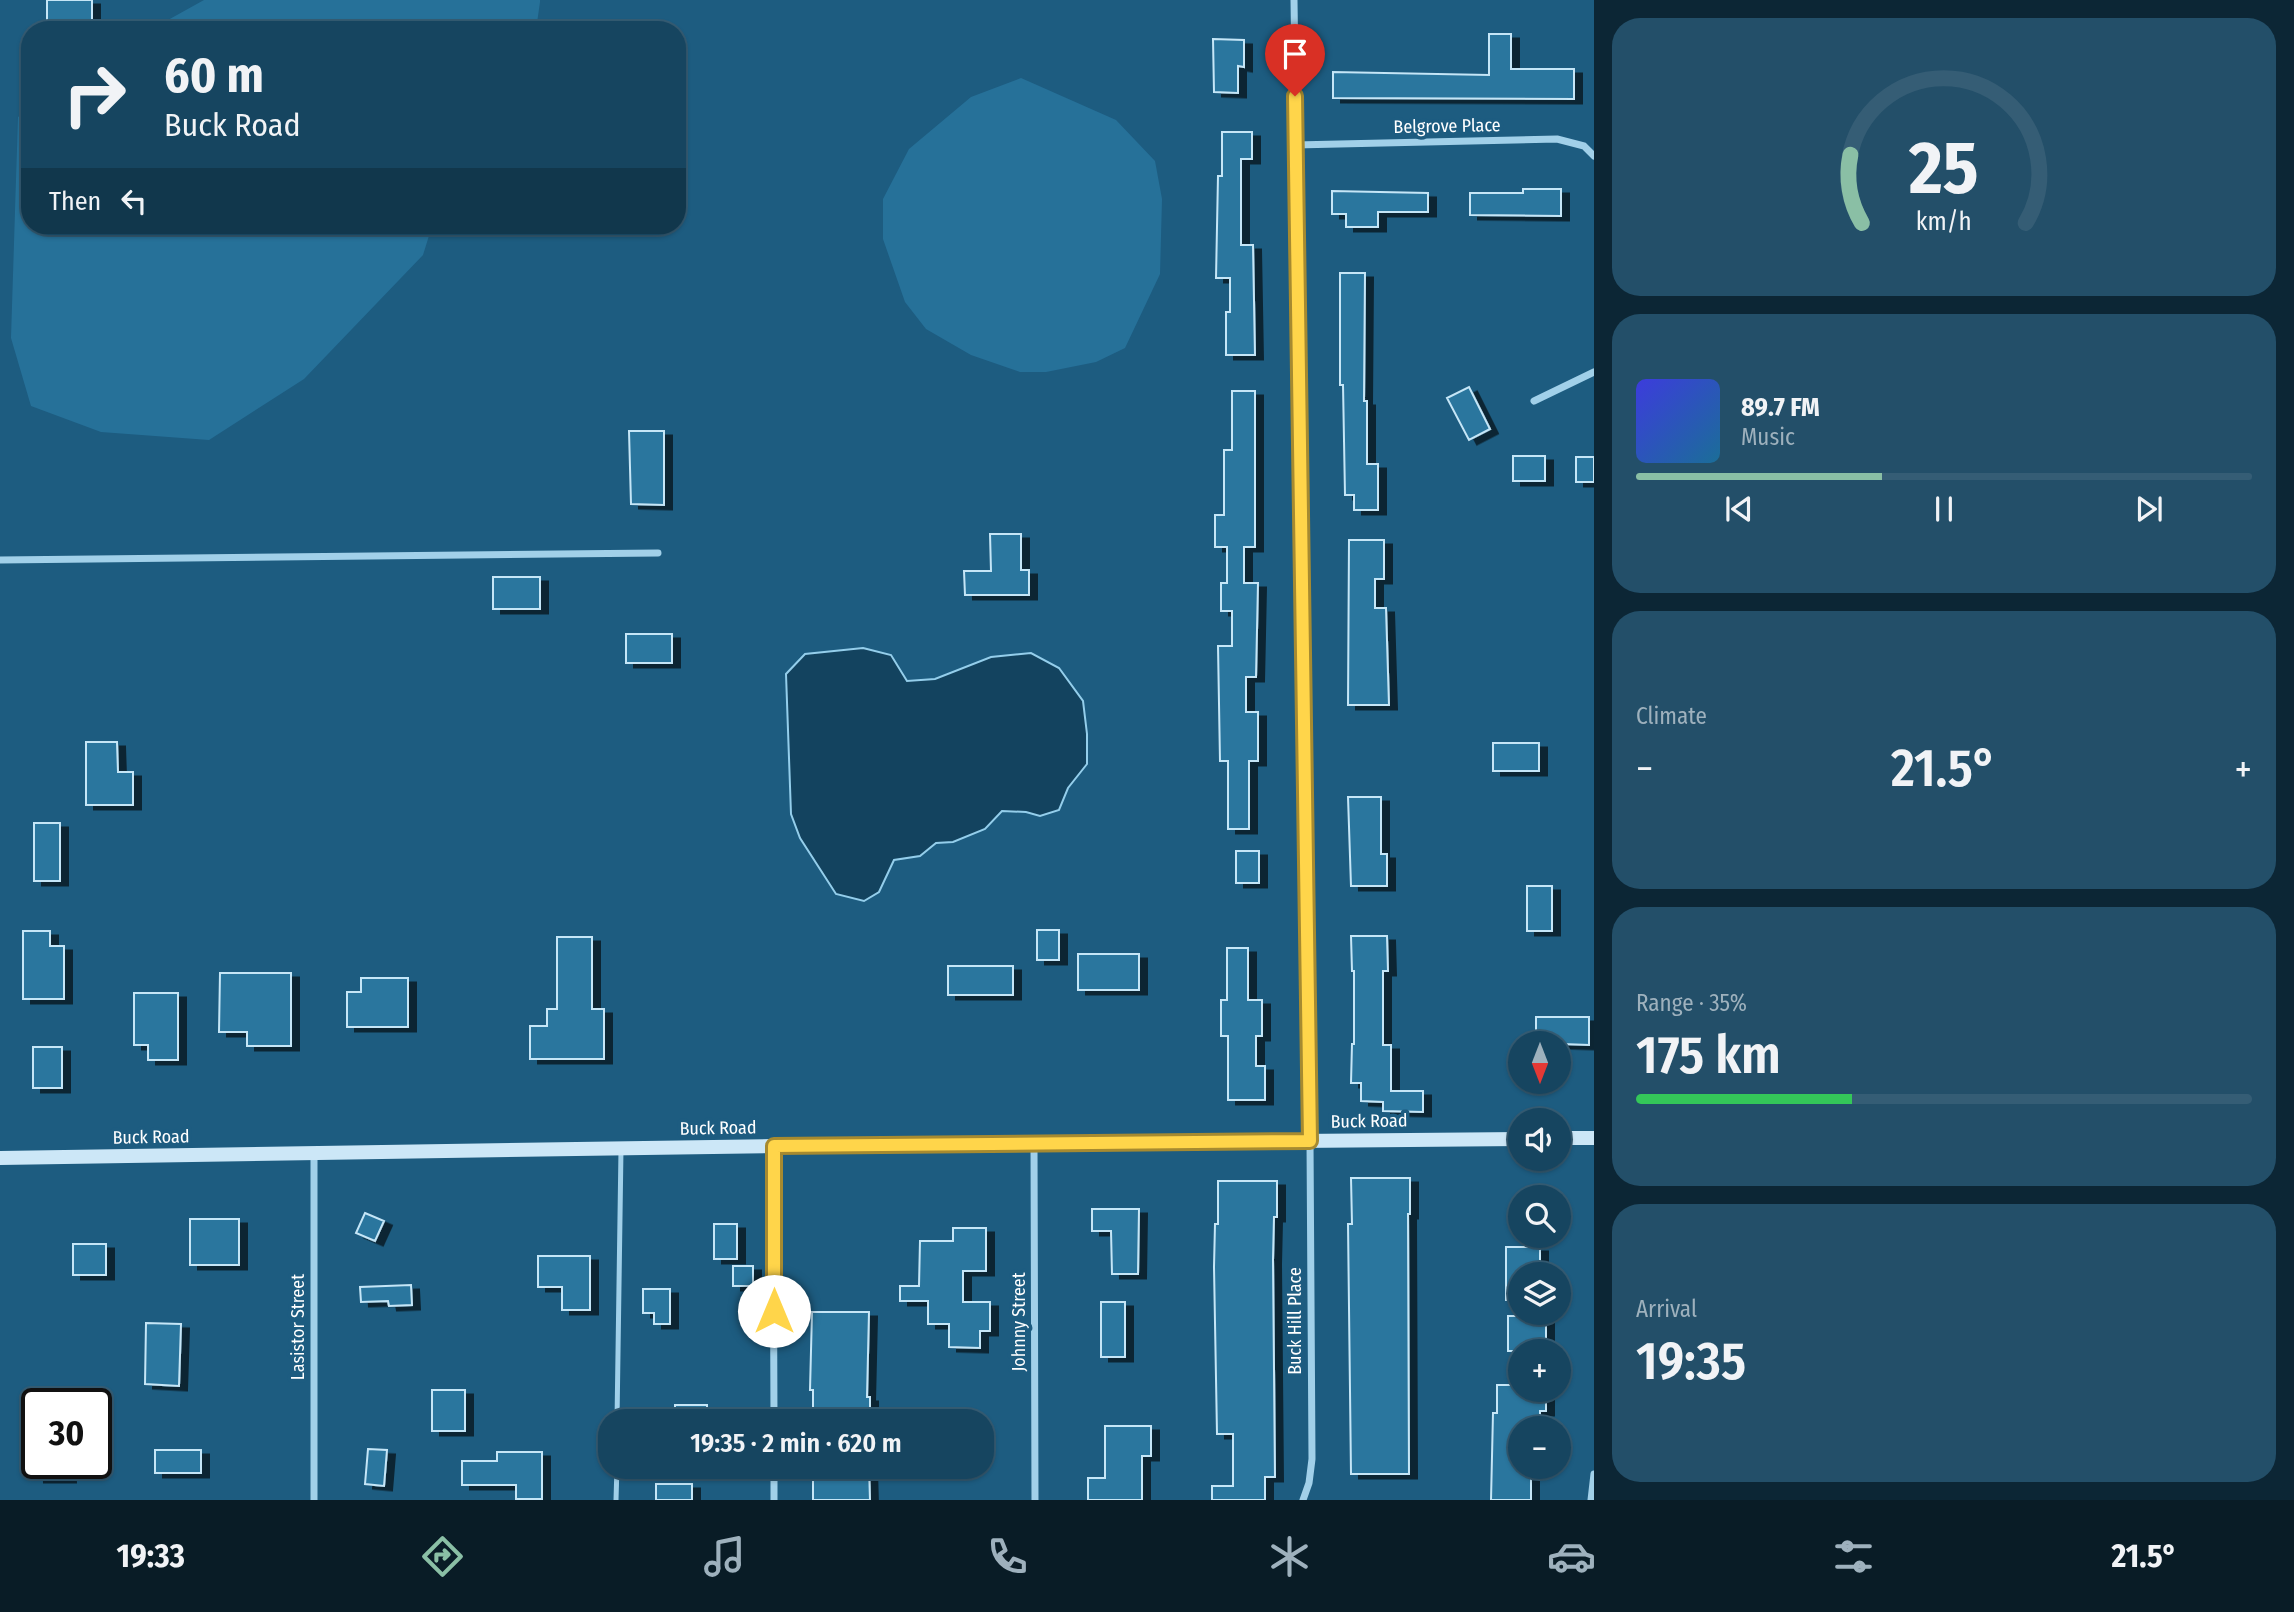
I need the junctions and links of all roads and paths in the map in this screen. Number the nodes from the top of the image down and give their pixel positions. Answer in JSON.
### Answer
{"nodes":[{"id":1,"x":1294,"y":0,"type":"edge"},
{"id":2,"x":1296,"y":145,"type":"junction"},
{"id":3,"x":1594,"y":156,"type":"edge"},
{"id":4,"x":1594,"y":372,"type":"edge"},
{"id":5,"x":1534,"y":401,"type":"dead end"},
{"id":6,"x":658,"y":553,"type":"dead end"},
{"id":7,"x":0,"y":560,"type":"edge"},
{"id":8,"x":1571,"y":1138,"type":"edge"},
{"id":9,"x":1594,"y":1138,"type":"edge"},
{"id":10,"x":1508,"y":1139,"type":"edge"},
{"id":11,"x":1310,"y":1141,"type":"junction"},
{"id":12,"x":1034,"y":1143,"type":"junction"},
{"id":13,"x":774,"y":1146,"type":"junction"},
{"id":14,"x":621,"y":1149,"type":"junction"},
{"id":15,"x":314,"y":1154,"type":"junction"},
{"id":16,"x":0,"y":1158,"type":"edge"},
{"id":17,"x":617,"y":1409,"type":"edge"},
{"id":18,"x":774,"y":1409,"type":"edge"},
{"id":19,"x":1594,"y":1474,"type":"edge"},
{"id":20,"x":617,"y":1479,"type":"edge"},
{"id":21,"x":774,"y":1479,"type":"edge"},
{"id":22,"x":314,"y":1500,"type":"edge"},
{"id":23,"x":616,"y":1500,"type":"edge"},
{"id":24,"x":774,"y":1500,"type":"edge"},
{"id":25,"x":1035,"y":1500,"type":"edge"},
{"id":26,"x":1303,"y":1500,"type":"edge"},
{"id":27,"x":1591,"y":1500,"type":"edge"}],
"edges":[{"from":1,"to":2,"type":"street","name":"Buck Hill Place"},
{"from":2,"to":3,"type":"street","name":"Belgrove Place"},
{"from":2,"to":11,"type":"street","name":"Buck Hill Place"},
{"from":4,"to":5,"type":"street"},
{"from":6,"to":7,"type":"street"},
{"from":8,"to":9,"type":"street"},
{"from":10,"to":11,"type":"street","name":"Buck Road"},
{"from":11,"to":12,"type":"street","name":"Buck Road"},
{"from":11,"to":26,"type":"street","name":"Buck Hill Place"},
{"from":12,"to":13,"type":"street","name":"Buck Road"},
{"from":12,"to":25,"type":"street","name":"Johnny Street"},
{"from":13,"to":14,"type":"street","name":"Buck Road"},
{"from":13,"to":18,"type":"street"},
{"from":14,"to":15,"type":"street","name":"Buck Road"},
{"from":14,"to":17,"type":"lane"},
{"from":15,"to":16,"type":"street","name":"Buck Road"},
{"from":15,"to":22,"type":"street","name":"Lasistor Street"},
{"from":19,"to":27,"type":"street"},
{"from":20,"to":23,"type":"lane"},
{"from":21,"to":24,"type":"street"}]}
